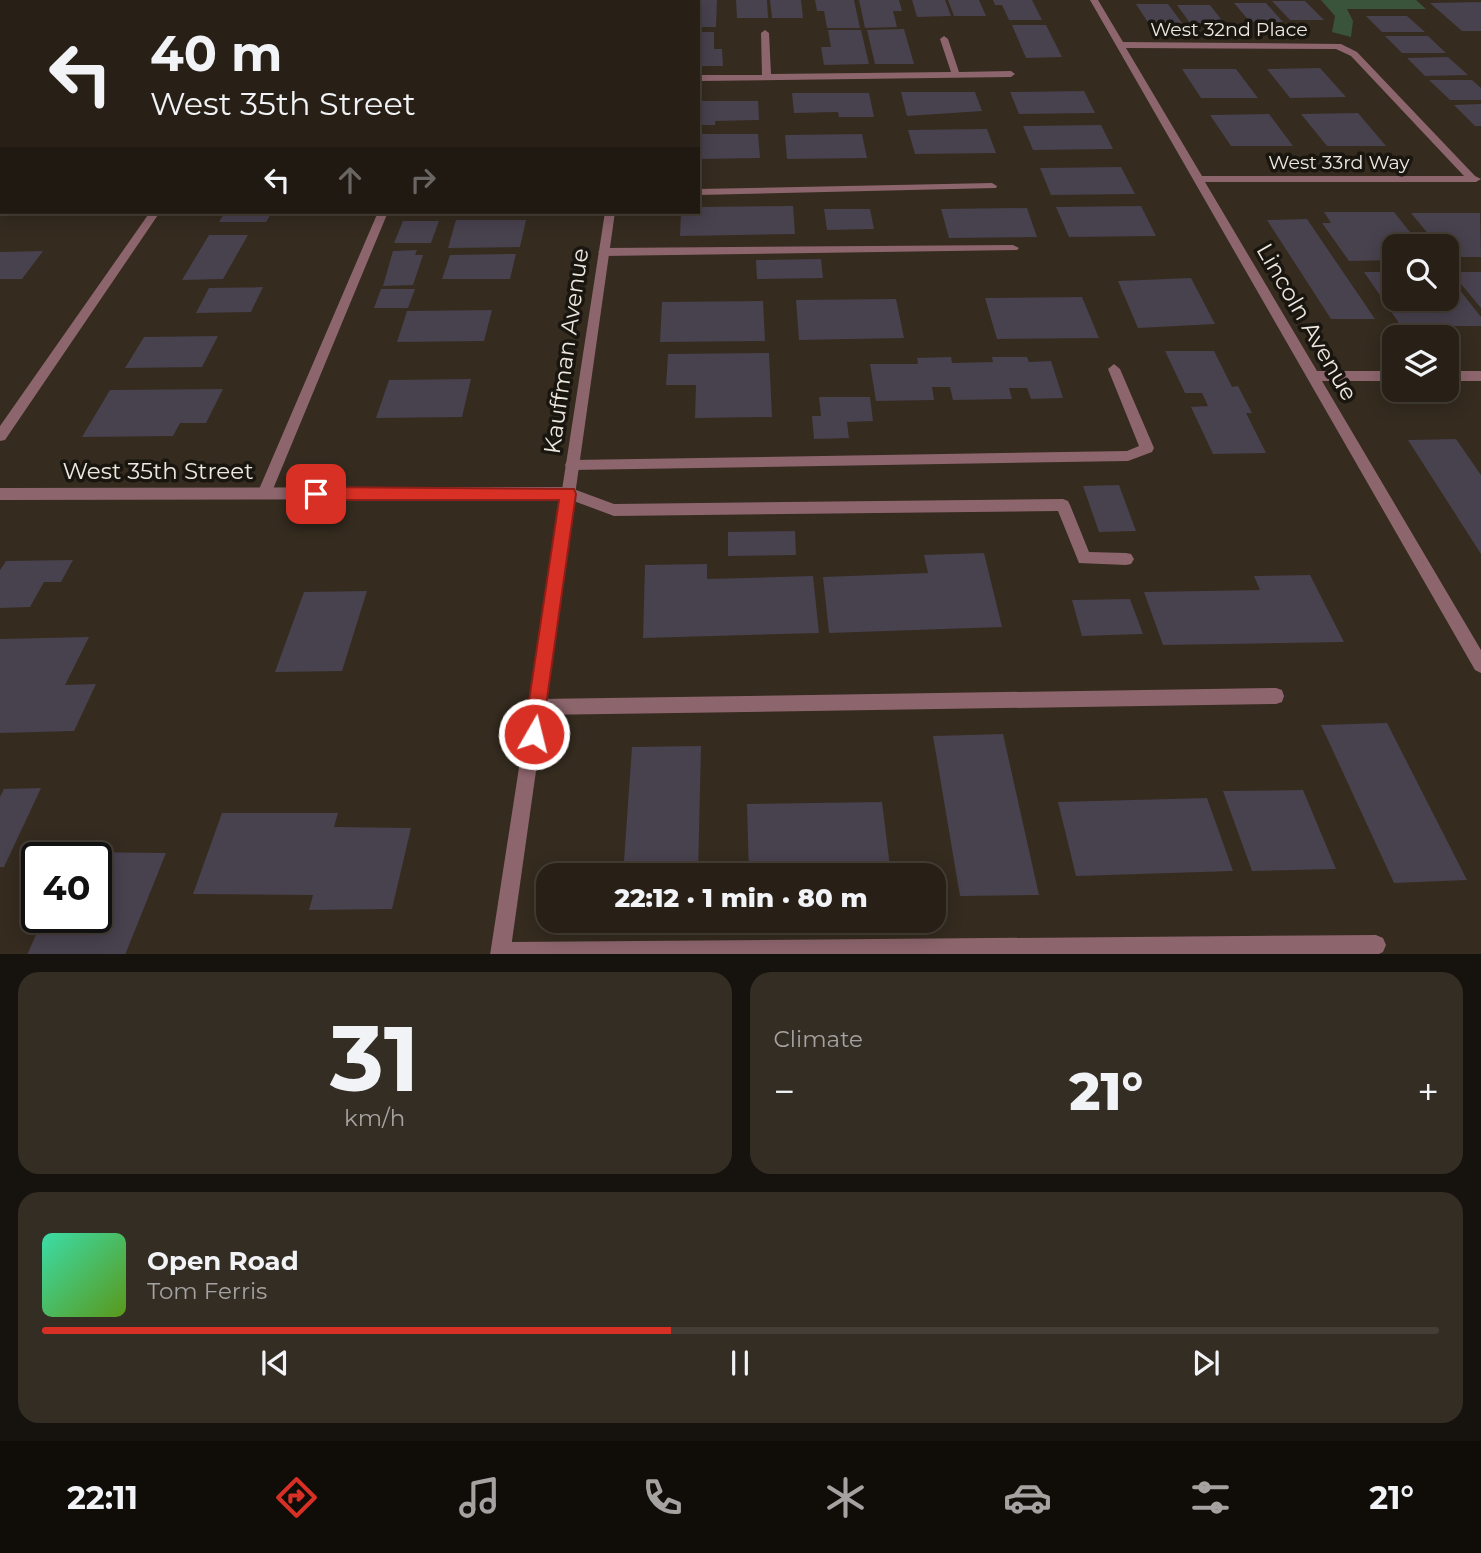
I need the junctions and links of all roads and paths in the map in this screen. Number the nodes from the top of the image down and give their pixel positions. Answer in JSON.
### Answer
{"nodes":[{"id":1,"x":1094,"y":0,"type":"edge"},
{"id":2,"x":765,"y":33,"type":"dead end"},
{"id":3,"x":944,"y":40,"type":"dead end"},
{"id":4,"x":1120,"y":45,"type":"junction"},
{"id":5,"x":1011,"y":74,"type":"dead end"},
{"id":6,"x":956,"y":75,"type":"junction"},
{"id":7,"x":767,"y":77,"type":"junction"},
{"id":8,"x":700,"y":78,"type":"edge"},
{"id":9,"x":1476,"y":178,"type":"edge"},
{"id":10,"x":1197,"y":179,"type":"junction"},
{"id":11,"x":992,"y":186,"type":"dead end"},
{"id":12,"x":700,"y":192,"type":"edge"},
{"id":13,"x":154,"y":214,"type":"edge"},
{"id":14,"x":382,"y":214,"type":"edge"},
{"id":15,"x":610,"y":214,"type":"edge"},
{"id":16,"x":1013,"y":248,"type":"dead end"},
{"id":17,"x":604,"y":252,"type":"junction"},
{"id":18,"x":1114,"y":369,"type":"dead end"},
{"id":19,"x":1312,"y":376,"type":"junction"},
{"id":20,"x":1382,"y":376,"type":"edge"},
{"id":21,"x":1459,"y":376,"type":"edge"},
{"id":22,"x":1481,"y":376,"type":"edge"},
{"id":23,"x":0,"y":436,"type":"edge"},
{"id":24,"x":572,"y":465,"type":"junction"},
{"id":25,"x":0,"y":494,"type":"edge"},
{"id":26,"x":264,"y":494,"type":"junction"},
{"id":27,"x":568,"y":494,"type":"junction"},
{"id":28,"x":1126,"y":559,"type":"dead end"},
{"id":29,"x":1481,"y":665,"type":"edge"},
{"id":30,"x":1276,"y":695,"type":"dead end"},
{"id":31,"x":538,"y":707,"type":"junction"},
{"id":32,"x":1376,"y":946,"type":"dead end"},
{"id":33,"x":500,"y":953,"type":"edge"}],
"edges":[{"from":1,"to":4,"type":"street","name":"Lincoln Avenue"},
{"from":2,"to":7,"type":"street"},
{"from":3,"to":6,"type":"street"},
{"from":4,"to":9,"type":"street","name":"West 32nd Place"},
{"from":4,"to":10,"type":"street","name":"Lincoln Avenue"},
{"from":5,"to":6,"type":"street"},
{"from":6,"to":7,"type":"street"},
{"from":7,"to":8,"type":"street"},
{"from":9,"to":10,"type":"street","name":"West 33rd Way"},
{"from":10,"to":19,"type":"street","name":"Lincoln Avenue"},
{"from":11,"to":12,"type":"street"},
{"from":13,"to":23,"type":"street"},
{"from":14,"to":26,"type":"street"},
{"from":15,"to":17,"type":"street","name":"Kauffman Avenue"},
{"from":16,"to":17,"type":"street"},
{"from":17,"to":24,"type":"street","name":"Kauffman Avenue"},
{"from":18,"to":24,"type":"street"},
{"from":19,"to":20,"type":"street"},
{"from":19,"to":29,"type":"street","name":"Lincoln Avenue"},
{"from":21,"to":22,"type":"street"},
{"from":24,"to":27,"type":"street","name":"Kauffman Avenue"},
{"from":25,"to":26,"type":"street","name":"West 35th Street"},
{"from":26,"to":27,"type":"street","name":"West 35th Street"},
{"from":27,"to":28,"type":"street","name":"West 35th Street"},
{"from":27,"to":31,"type":"street","name":"Kauffman Avenue"},
{"from":30,"to":31,"type":"street"},
{"from":31,"to":33,"type":"street","name":"Kauffman Avenue"},
{"from":32,"to":33,"type":"street"}]}
